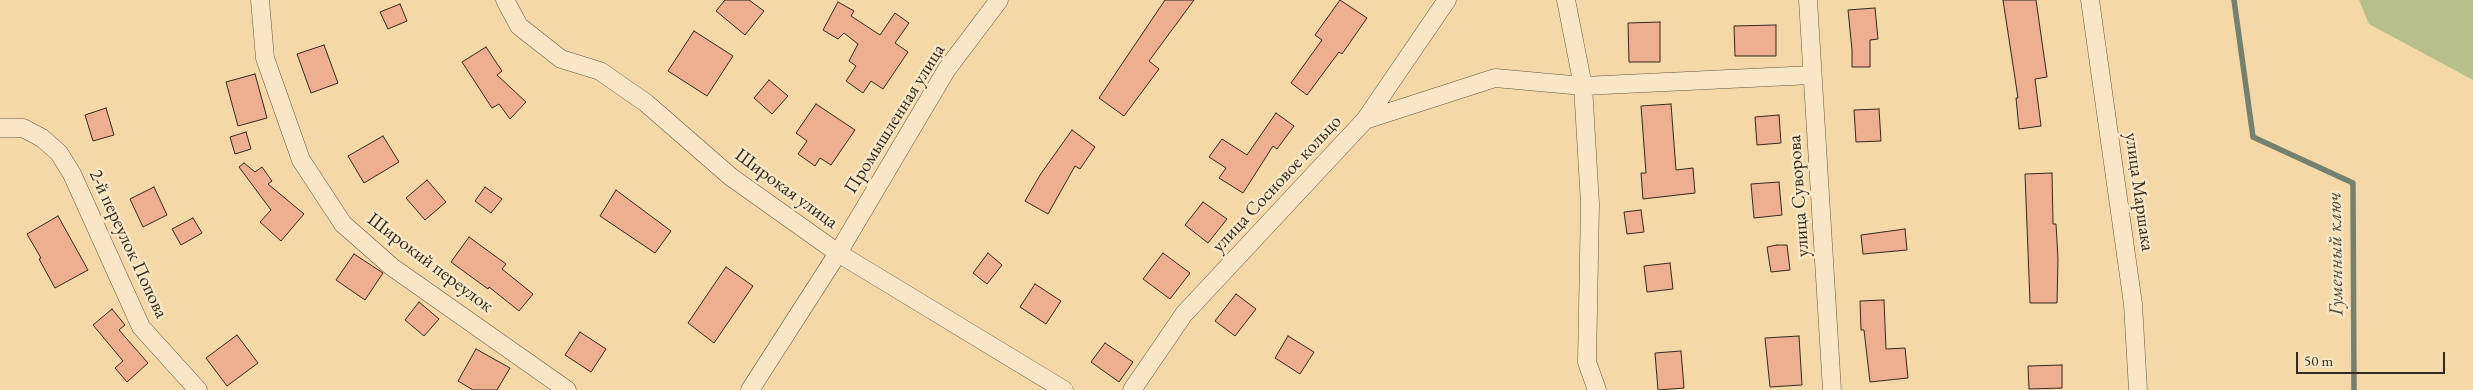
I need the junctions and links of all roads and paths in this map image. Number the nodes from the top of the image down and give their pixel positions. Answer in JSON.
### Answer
{"nodes":[{"id":1,"x":260,"y":0,"type":"edge"},
{"id":2,"x":505,"y":0,"type":"edge"},
{"id":3,"x":999,"y":0,"type":"edge"},
{"id":4,"x":1447,"y":0,"type":"edge"},
{"id":5,"x":1566,"y":0,"type":"edge"},
{"id":6,"x":1808,"y":0,"type":"edge"},
{"id":7,"x":2090,"y":0,"type":"edge"},
{"id":8,"x":1812,"y":75,"type":"junction"},
{"id":9,"x":1583,"y":86,"type":"junction"},
{"id":10,"x":1365,"y":120,"type":"junction"},
{"id":11,"x":0,"y":128,"type":"edge"},
{"id":12,"x":838,"y":253,"type":"junction"},
{"id":13,"x":198,"y":390,"type":"edge"},
{"id":14,"x":567,"y":390,"type":"edge"},
{"id":15,"x":750,"y":390,"type":"edge"},
{"id":16,"x":1064,"y":390,"type":"edge"},
{"id":17,"x":1132,"y":390,"type":"edge"},
{"id":18,"x":1597,"y":390,"type":"edge"},
{"id":19,"x":1832,"y":390,"type":"edge"},
{"id":20,"x":2138,"y":390,"type":"edge"}],
"edges":[{"from":1,"to":14,"type":"street","name":"Широкий переулок"},
{"from":2,"to":12,"type":"street","name":"Широкая улица"},
{"from":3,"to":12,"type":"street","name":"Промышленная улица"},
{"from":4,"to":10,"type":"street","name":"улица Сосновое кольцо"},
{"from":5,"to":9,"type":"street"},
{"from":6,"to":8,"type":"street","name":"улица Суворова"},
{"from":7,"to":20,"type":"street","name":"улица Маршака"},
{"from":8,"to":9,"type":"street"},
{"from":8,"to":19,"type":"street","name":"улица Суворова"},
{"from":9,"to":10,"type":"street"},
{"from":9,"to":18,"type":"street"},
{"from":10,"to":17,"type":"street","name":"улица Сосновое кольцо"},
{"from":11,"to":13,"type":"street","name":"2-й переулок Попова"},
{"from":12,"to":15,"type":"street","name":"Промышленная улица"},
{"from":12,"to":16,"type":"street","name":"Широкая улица"}]}
